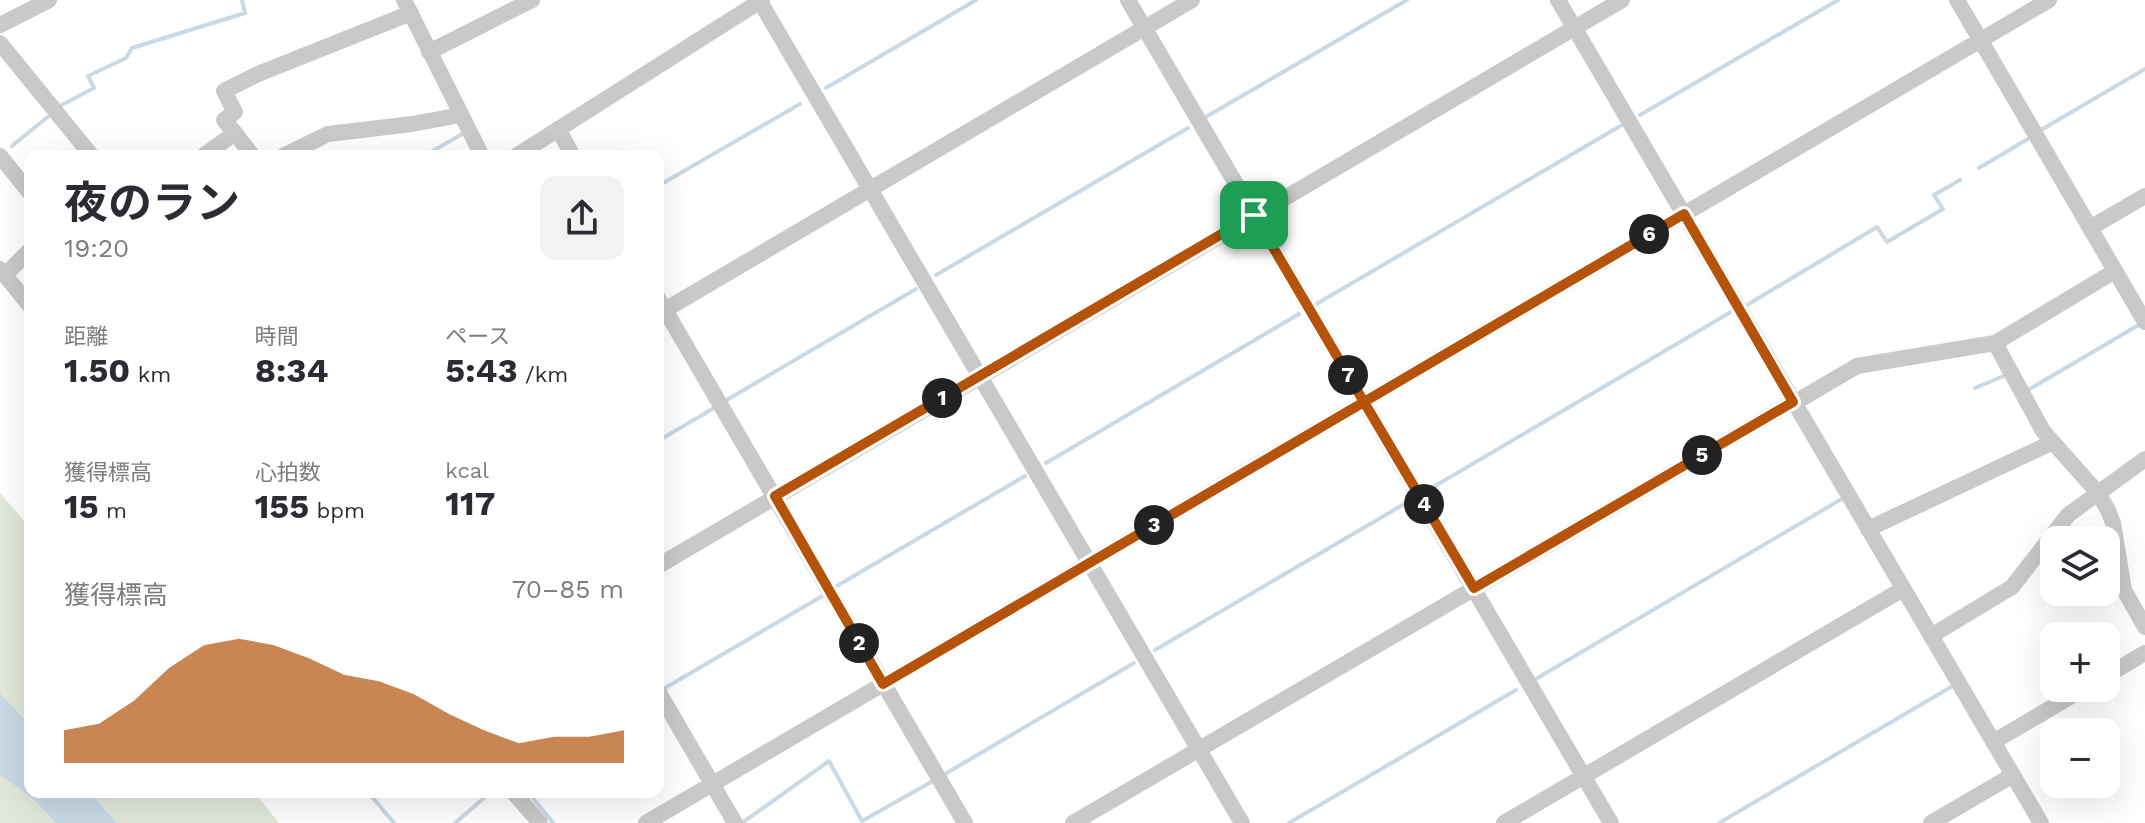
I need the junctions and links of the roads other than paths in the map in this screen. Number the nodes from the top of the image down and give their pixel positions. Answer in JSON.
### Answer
{"nodes":[{"id":1,"x":49,"y":0,"type":"edge"},
{"id":2,"x":532,"y":0,"type":"edge"},
{"id":3,"x":760,"y":0,"type":"edge"},
{"id":4,"x":1128,"y":0,"type":"edge"},
{"id":5,"x":1192,"y":0,"type":"edge"},
{"id":6,"x":1558,"y":0,"type":"edge"},
{"id":7,"x":1622,"y":0,"type":"edge"},
{"id":8,"x":1957,"y":0,"type":"edge"},
{"id":9,"x":2049,"y":0,"type":"edge"},
{"id":10,"x":407,"y":7,"type":"edge"},
{"id":11,"x":0,"y":25,"type":"edge"},
{"id":12,"x":1145,"y":28,"type":"junction"},
{"id":13,"x":1575,"y":28,"type":"junction"},
{"id":14,"x":1980,"y":41,"type":"junction"},
{"id":15,"x":0,"y":43,"type":"edge"},
{"id":16,"x":429,"y":52,"type":"junction"},
{"id":17,"x":461,"y":115,"type":"junction"},
{"id":18,"x":558,"y":129,"type":"junction"},
{"id":19,"x":235,"y":133,"type":"junction"},
{"id":20,"x":87,"y":150,"type":"edge"},
{"id":21,"x":210,"y":150,"type":"edge"},
{"id":22,"x":248,"y":150,"type":"edge"},
{"id":23,"x":295,"y":150,"type":"edge"},
{"id":24,"x":479,"y":150,"type":"edge"},
{"id":25,"x":525,"y":150,"type":"edge"},
{"id":26,"x":570,"y":150,"type":"edge"},
{"id":27,"x":0,"y":156,"type":"edge"},
{"id":28,"x":24,"y":186,"type":"edge"},
{"id":29,"x":871,"y":189,"type":"junction"},
{"id":30,"x":2145,"y":196,"type":"edge"},
{"id":31,"x":1684,"y":214,"type":"junction"},
{"id":32,"x":1251,"y":217,"type":"junction"},
{"id":33,"x":2090,"y":228,"type":"junction"},
{"id":34,"x":24,"y":255,"type":"edge"},
{"id":35,"x":2115,"y":271,"type":"junction"},
{"id":36,"x":2,"y":272,"type":"edge"},
{"id":37,"x":24,"y":299,"type":"edge"},
{"id":38,"x":664,"y":305,"type":"edge"},
{"id":39,"x":664,"y":314,"type":"edge"},
{"id":40,"x":2145,"y":322,"type":"edge"},
{"id":41,"x":1995,"y":343,"type":"junction"},
{"id":42,"x":980,"y":376,"type":"junction"},
{"id":43,"x":1364,"y":402,"type":"junction"},
{"id":44,"x":1794,"y":402,"type":"junction"},
{"id":45,"x":2051,"y":443,"type":"junction"},
{"id":46,"x":2145,"y":459,"type":"edge"},
{"id":47,"x":2098,"y":493,"type":"junction"},
{"id":48,"x":775,"y":496,"type":"junction"},
{"id":49,"x":1868,"y":529,"type":"junction"},
{"id":50,"x":664,"y":562,"type":"edge"},
{"id":51,"x":1090,"y":563,"type":"junction"},
{"id":52,"x":1474,"y":588,"type":"junction"},
{"id":53,"x":1903,"y":589,"type":"junction"},
{"id":54,"x":2145,"y":627,"type":"edge"},
{"id":55,"x":1931,"y":636,"type":"junction"},
{"id":56,"x":2145,"y":653,"type":"edge"},
{"id":57,"x":2120,"y":668,"type":"edge"},
{"id":58,"x":883,"y":684,"type":"junction"},
{"id":59,"x":664,"y":701,"type":"edge"},
{"id":60,"x":2061,"y":702,"type":"edge"},
{"id":61,"x":1993,"y":742,"type":"junction"},
{"id":62,"x":1199,"y":750,"type":"junction"},
{"id":63,"x":2013,"y":775,"type":"junction"},
{"id":64,"x":1580,"y":779,"type":"junction"},
{"id":65,"x":712,"y":784,"type":"junction"},
{"id":66,"x":518,"y":798,"type":"edge"},
{"id":67,"x":540,"y":823,"type":"edge"},
{"id":68,"x":646,"y":823,"type":"edge"},
{"id":69,"x":735,"y":823,"type":"edge"},
{"id":70,"x":965,"y":823,"type":"edge"},
{"id":71,"x":1073,"y":823,"type":"edge"},
{"id":72,"x":1242,"y":823,"type":"edge"},
{"id":73,"x":1504,"y":823,"type":"edge"},
{"id":74,"x":1611,"y":823,"type":"edge"},
{"id":75,"x":1931,"y":823,"type":"edge"},
{"id":76,"x":2041,"y":823,"type":"edge"}],
"edges":[{"from":1,"to":11,"type":"street"},
{"from":2,"to":16,"type":"street"},
{"from":3,"to":18,"type":"street"},
{"from":3,"to":29,"type":"street"},
{"from":4,"to":12,"type":"street"},
{"from":5,"to":12,"type":"street"},
{"from":6,"to":13,"type":"street"},
{"from":7,"to":13,"type":"street"},
{"from":8,"to":14,"type":"street"},
{"from":9,"to":14,"type":"street"},
{"from":10,"to":16,"type":"street"},
{"from":10,"to":19,"type":"street"},
{"from":12,"to":29,"type":"street"},
{"from":12,"to":32,"type":"street"},
{"from":13,"to":31,"type":"street"},
{"from":13,"to":32,"type":"street"},
{"from":14,"to":31,"type":"street"},
{"from":14,"to":33,"type":"street"},
{"from":15,"to":20,"type":"street"},
{"from":16,"to":17,"type":"street"},
{"from":17,"to":23,"type":"street"},
{"from":17,"to":24,"type":"street"},
{"from":18,"to":25,"type":"street"},
{"from":18,"to":26,"type":"street"},
{"from":19,"to":21,"type":"street"},
{"from":19,"to":22,"type":"street"},
{"from":27,"to":28,"type":"street"},
{"from":29,"to":38,"type":"street"},
{"from":29,"to":42,"type":"street"},
{"from":30,"to":33,"type":"street"},
{"from":31,"to":43,"type":"street"},
{"from":31,"to":44,"type":"street"},
{"from":32,"to":42,"type":"street"},
{"from":32,"to":43,"type":"street"},
{"from":33,"to":35,"type":"street"},
{"from":34,"to":36,"type":"street"},
{"from":35,"to":40,"type":"street"},
{"from":35,"to":41,"type":"street"},
{"from":36,"to":37,"type":"street"},
{"from":39,"to":48,"type":"street"},
{"from":41,"to":44,"type":"street"},
{"from":41,"to":45,"type":"street"},
{"from":42,"to":48,"type":"street"},
{"from":42,"to":51,"type":"street"},
{"from":43,"to":51,"type":"street"},
{"from":43,"to":52,"type":"street"},
{"from":44,"to":49,"type":"street"},
{"from":44,"to":52,"type":"street"},
{"from":45,"to":47,"type":"street"},
{"from":45,"to":49,"type":"street"},
{"from":46,"to":47,"type":"street"},
{"from":47,"to":54,"type":"street"},
{"from":47,"to":55,"type":"street"},
{"from":48,"to":50,"type":"street"},
{"from":48,"to":58,"type":"street"},
{"from":49,"to":53,"type":"street"},
{"from":51,"to":58,"type":"street"},
{"from":51,"to":62,"type":"street"},
{"from":52,"to":62,"type":"street"},
{"from":52,"to":64,"type":"street"},
{"from":53,"to":55,"type":"street"},
{"from":53,"to":64,"type":"street"},
{"from":55,"to":61,"type":"street"},
{"from":56,"to":57,"type":"street"},
{"from":58,"to":65,"type":"street"},
{"from":58,"to":70,"type":"street"},
{"from":59,"to":65,"type":"street"},
{"from":60,"to":61,"type":"street"},
{"from":61,"to":63,"type":"street"},
{"from":62,"to":71,"type":"street"},
{"from":62,"to":72,"type":"street"},
{"from":63,"to":75,"type":"street"},
{"from":63,"to":76,"type":"street"},
{"from":64,"to":73,"type":"street"},
{"from":64,"to":74,"type":"street"},
{"from":65,"to":68,"type":"street"},
{"from":65,"to":69,"type":"street"},
{"from":66,"to":67,"type":"street"}]}
